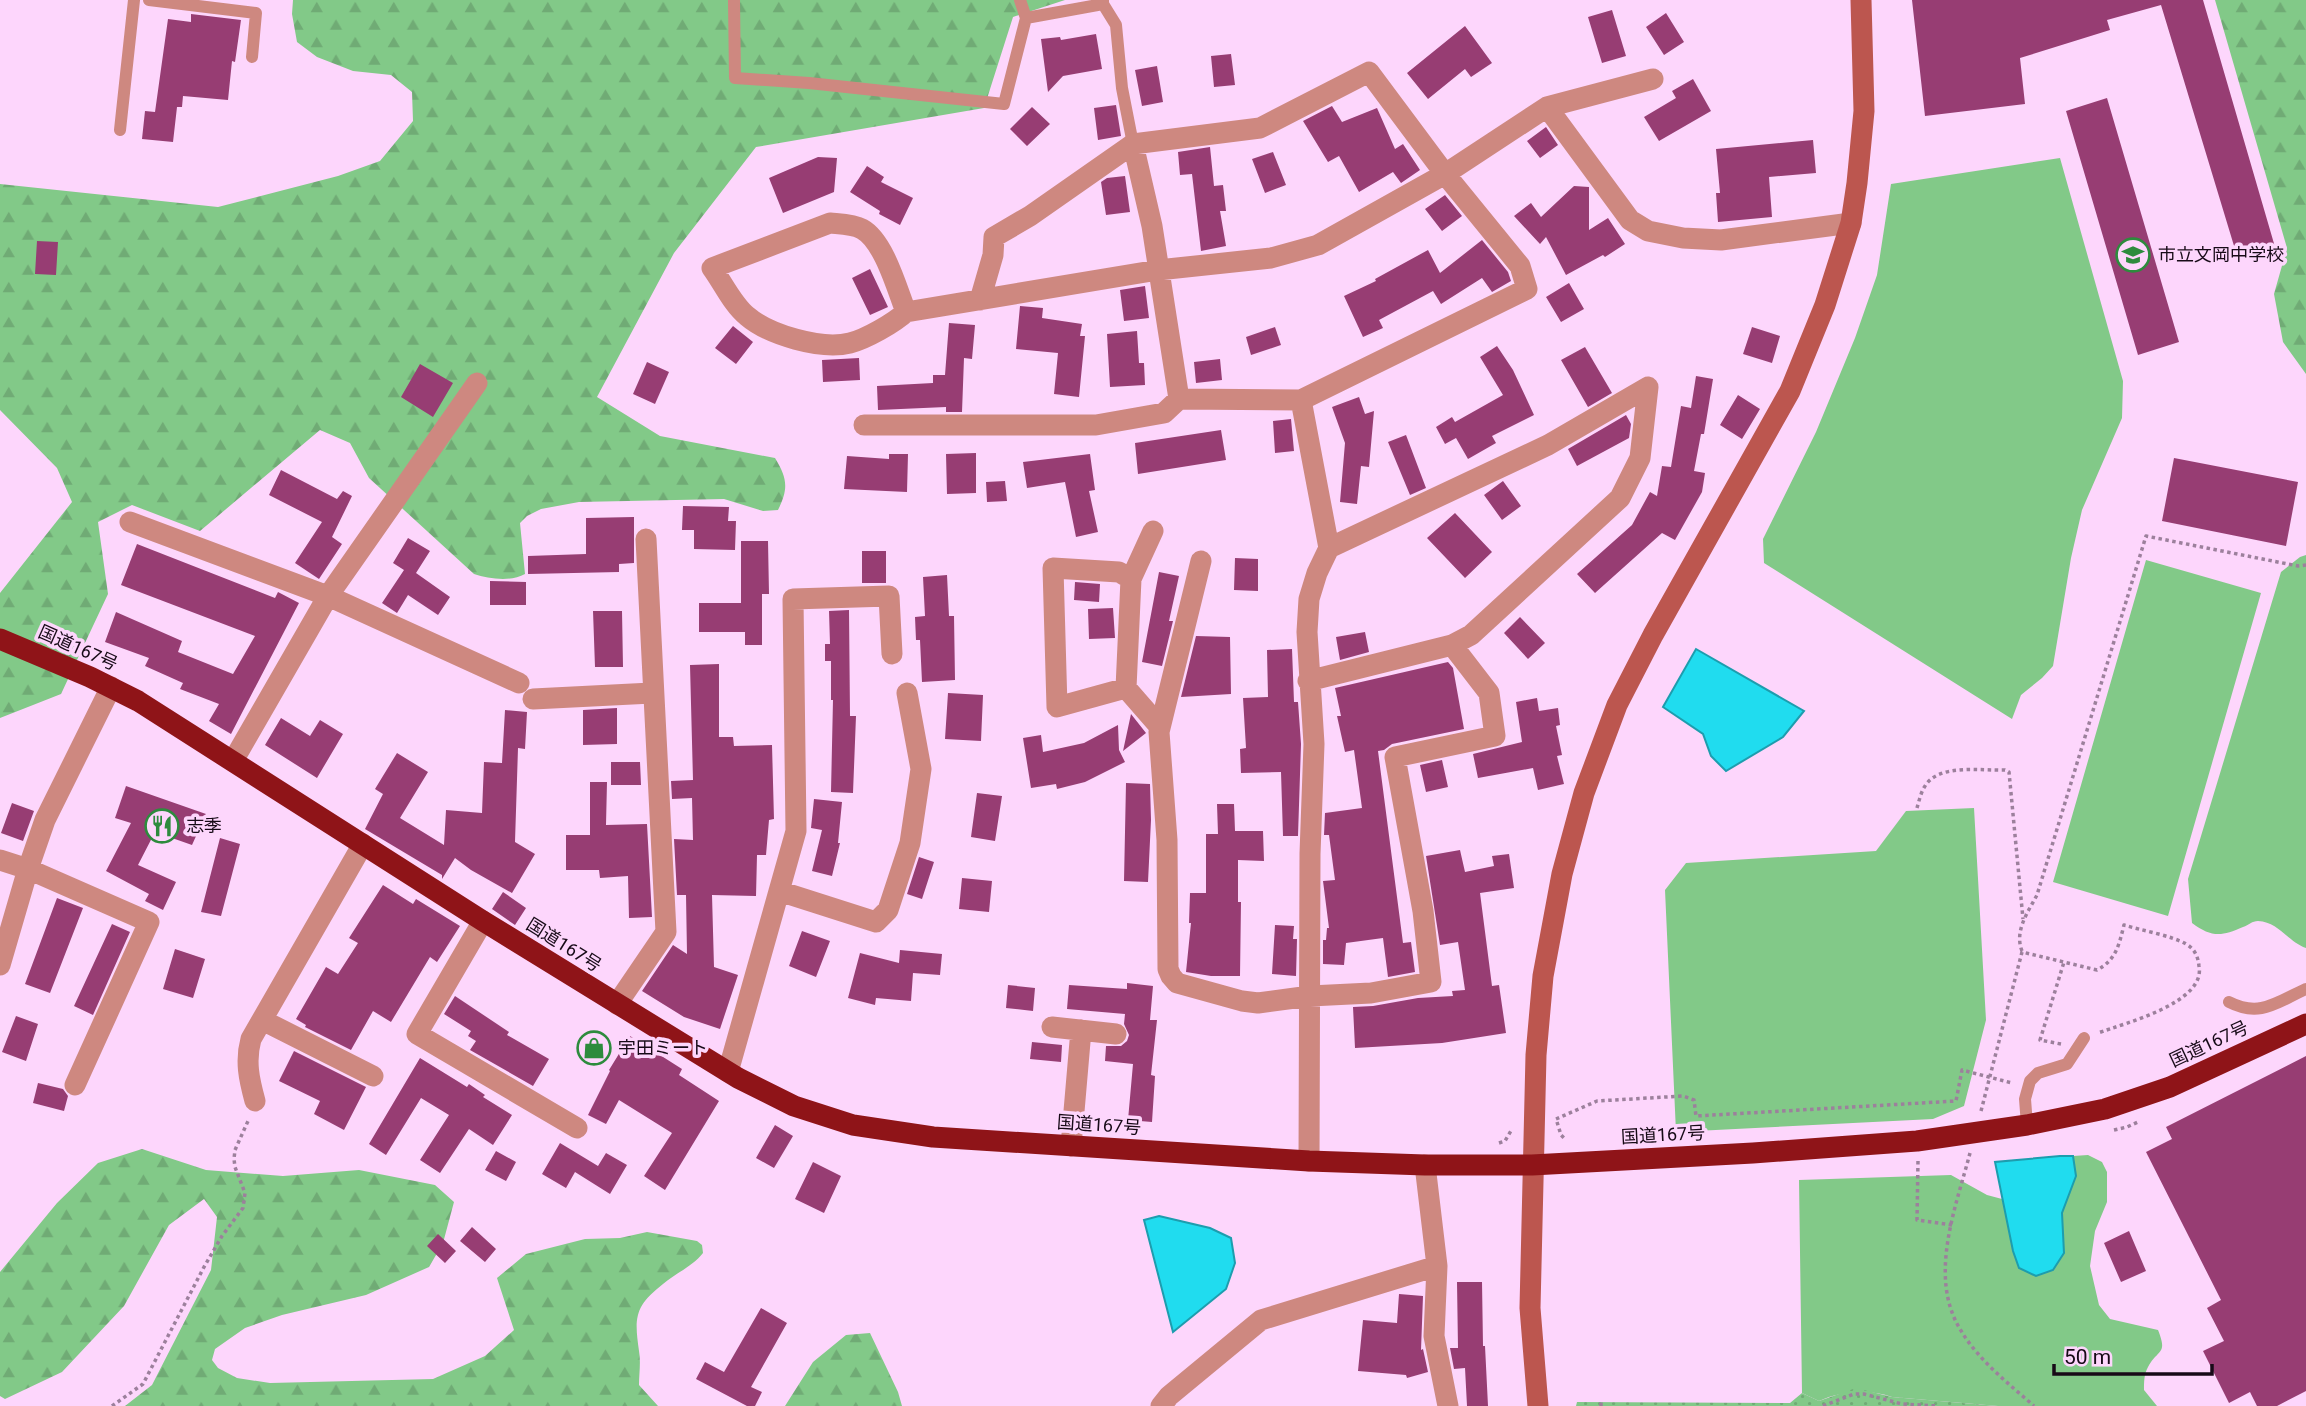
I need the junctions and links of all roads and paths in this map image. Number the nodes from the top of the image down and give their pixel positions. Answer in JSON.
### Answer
{"nodes":[{"id":1,"x":134,"y":0,"type":"edge"},
{"id":2,"x":149,"y":0,"type":"edge"},
{"id":3,"x":734,"y":0,"type":"edge"},
{"id":4,"x":1020,"y":0,"type":"edge"},
{"id":5,"x":1861,"y":0,"type":"edge"},
{"id":6,"x":1103,"y":2,"type":"edge"},
{"id":7,"x":1026,"y":19,"type":"junction"},
{"id":8,"x":252,"y":57,"type":"dead end"},
{"id":9,"x":1653,"y":79,"type":"dead end"},
{"id":10,"x":1547,"y":107,"type":"junction"},
{"id":11,"x":120,"y":130,"type":"dead end"},
{"id":12,"x":1133,"y":144,"type":"junction"},
{"id":13,"x":1446,"y":174,"type":"junction"},
{"id":14,"x":1851,"y":223,"type":"junction"},
{"id":15,"x":1158,"y":270,"type":"junction"},
{"id":16,"x":980,"y":300,"type":"junction"},
{"id":17,"x":906,"y":312,"type":"junction"},
{"id":18,"x":477,"y":383,"type":"dead end"},
{"id":19,"x":1179,"y":399,"type":"junction"},
{"id":20,"x":1301,"y":400,"type":"junction"},
{"id":21,"x":864,"y":425,"type":"dead end"},
{"id":22,"x":130,"y":522,"type":"dead end"},
{"id":23,"x":1153,"y":531,"type":"dead end"},
{"id":24,"x":646,"y":539,"type":"dead end"},
{"id":25,"x":1329,"y":548,"type":"junction"},
{"id":26,"x":1201,"y":561,"type":"dead end"},
{"id":27,"x":2306,"y":565,"type":"edge"},
{"id":28,"x":1131,"y":579,"type":"junction"},
{"id":29,"x":328,"y":596,"type":"junction"},
{"id":30,"x":0,"y":639,"type":"edge"},
{"id":31,"x":1452,"y":645,"type":"junction"},
{"id":32,"x":892,"y":654,"type":"dead end"},
{"id":33,"x":1308,"y":681,"type":"junction"},
{"id":34,"x":111,"y":687,"type":"junction"},
{"id":35,"x":1126,"y":688,"type":"junction"},
{"id":36,"x":652,"y":693,"type":"junction"},
{"id":37,"x":907,"y":693,"type":"dead end"},
{"id":38,"x":1160,"y":727,"type":"junction"},
{"id":39,"x":233,"y":761,"type":"junction"},
{"id":40,"x":1917,"y":808,"type":"dead end"},
{"id":41,"x":363,"y":844,"type":"junction"},
{"id":42,"x":0,"y":860,"type":"edge"},
{"id":43,"x":28,"y":869,"type":"junction"},
{"id":44,"x":779,"y":891,"type":"junction"},
{"id":45,"x":483,"y":921,"type":"junction"},
{"id":46,"x":2024,"y":921,"type":"junction"},
{"id":47,"x":2022,"y":951,"type":"junction"},
{"id":48,"x":2064,"y":962,"type":"junction"},
{"id":49,"x":0,"y":965,"type":"edge"},
{"id":50,"x":2306,"y":989,"type":"edge"},
{"id":51,"x":1310,"y":996,"type":"junction"},
{"id":52,"x":2229,"y":1002,"type":"dead end"},
{"id":53,"x":617,"y":1004,"type":"junction"},
{"id":54,"x":262,"y":1020,"type":"junction"},
{"id":55,"x":2306,"y":1024,"type":"edge"},
{"id":56,"x":1052,"y":1027,"type":"dead end"},
{"id":57,"x":1081,"y":1030,"type":"junction"},
{"id":58,"x":1116,"y":1034,"type":"dead end"},
{"id":59,"x":2084,"y":1038,"type":"junction"},
{"id":60,"x":728,"y":1072,"type":"junction"},
{"id":61,"x":373,"y":1076,"type":"dead end"},
{"id":62,"x":75,"y":1084,"type":"dead end"},
{"id":63,"x":2027,"y":1087,"type":"junction"},
{"id":64,"x":255,"y":1101,"type":"joint"},
{"id":65,"x":1979,"y":1118,"type":"dead end"},
{"id":66,"x":1513,"y":1125,"type":"dead end"},
{"id":67,"x":2027,"y":1125,"type":"junction"},
{"id":68,"x":577,"y":1128,"type":"dead end"},
{"id":69,"x":1564,"y":1139,"type":"dead end"},
{"id":70,"x":1497,"y":1144,"type":"dead end"},
{"id":71,"x":1972,"y":1145,"type":"dead end"},
{"id":72,"x":1070,"y":1146,"type":"junction"},
{"id":73,"x":1309,"y":1161,"type":"junction"},
{"id":74,"x":1918,"y":1161,"type":"dead end"},
{"id":75,"x":1425,"y":1165,"type":"junction"},
{"id":76,"x":1532,"y":1165,"type":"junction"},
{"id":77,"x":1952,"y":1226,"type":"junction"},
{"id":78,"x":1437,"y":1266,"type":"junction"},
{"id":79,"x":112,"y":1406,"type":"edge"},
{"id":80,"x":1161,"y":1406,"type":"edge"},
{"id":81,"x":1448,"y":1406,"type":"edge"},
{"id":82,"x":1538,"y":1406,"type":"edge"},
{"id":83,"x":1823,"y":1406,"type":"edge"},
{"id":84,"x":1938,"y":1406,"type":"edge"},
{"id":85,"x":2034,"y":1406,"type":"edge"}],
"edges":[{"from":1,"to":11,"type":"lane"},
{"from":2,"to":8,"type":"lane"},
{"from":3,"to":7,"type":"lane"},
{"from":4,"to":7,"type":"lane"},
{"from":5,"to":14,"type":"street"},
{"from":6,"to":7,"type":"lane"},
{"from":6,"to":12,"type":"lane"},
{"from":9,"to":10,"type":"street"},
{"from":10,"to":13,"type":"street"},
{"from":10,"to":14,"type":"street"},
{"from":12,"to":13,"type":"street"},
{"from":12,"to":15,"type":"street"},
{"from":12,"to":16,"type":"street"},
{"from":13,"to":15,"type":"street"},
{"from":13,"to":20,"type":"street"},
{"from":14,"to":76,"type":"street"},
{"from":15,"to":16,"type":"street"},
{"from":15,"to":19,"type":"street"},
{"from":16,"to":17,"type":"street"},
{"from":17,"to":17,"type":"street"},
{"from":18,"to":29,"type":"street"},
{"from":19,"to":20,"type":"street"},
{"from":19,"to":21,"type":"street"},
{"from":20,"to":25,"type":"street"},
{"from":22,"to":29,"type":"street"},
{"from":23,"to":28,"type":"street"},
{"from":24,"to":36,"type":"street"},
{"from":25,"to":31,"type":"street"},
{"from":25,"to":33,"type":"street"},
{"from":26,"to":38,"type":"street"},
{"from":27,"to":46,"type":"path"},
{"from":28,"to":35,"type":"street"},
{"from":28,"to":35,"type":"street"},
{"from":29,"to":36,"type":"street"},
{"from":29,"to":39,"type":"street"},
{"from":30,"to":34,"type":"highway","name":"国道167号"},
{"from":31,"to":33,"type":"street"},
{"from":31,"to":51,"type":"street"},
{"from":32,"to":44,"type":"street"},
{"from":33,"to":51,"type":"street"},
{"from":34,"to":39,"type":"highway","name":"国道167号"},
{"from":34,"to":43,"type":"street"},
{"from":35,"to":38,"type":"street"},
{"from":36,"to":53,"type":"street"},
{"from":37,"to":44,"type":"street"},
{"from":38,"to":51,"type":"street"},
{"from":39,"to":41,"type":"highway","name":"国道167号"},
{"from":40,"to":46,"type":"path"},
{"from":41,"to":45,"type":"highway","name":"国道167号"},
{"from":41,"to":54,"type":"street"},
{"from":42,"to":43,"type":"street"},
{"from":43,"to":49,"type":"street"},
{"from":43,"to":62,"type":"street"},
{"from":44,"to":60,"type":"street"},
{"from":45,"to":53,"type":"highway","name":"国道167号"},
{"from":45,"to":68,"type":"street"},
{"from":46,"to":47,"type":"path"},
{"from":47,"to":48,"type":"path"},
{"from":47,"to":65,"type":"path"},
{"from":48,"to":59,"type":"path"},
{"from":48,"to":59,"type":"path"},
{"from":50,"to":52,"type":"lane"},
{"from":51,"to":73,"type":"street"},
{"from":53,"to":60,"type":"highway","name":"国道167号"},
{"from":54,"to":61,"type":"street"},
{"from":54,"to":64,"type":"street"},
{"from":55,"to":67,"type":"highway","name":"国道167号"},
{"from":56,"to":57,"type":"street"},
{"from":57,"to":58,"type":"street"},
{"from":57,"to":72,"type":"street"},
{"from":59,"to":63,"type":"lane"},
{"from":60,"to":72,"type":"highway","name":"国道167号"},
{"from":63,"to":67,"type":"lane"},
{"from":63,"to":69,"type":"path"},
{"from":64,"to":79,"type":"path"},
{"from":66,"to":70,"type":"path"},
{"from":67,"to":76,"type":"highway","name":"国道167号"},
{"from":71,"to":77,"type":"path"},
{"from":72,"to":73,"type":"highway","name":"国道167号"},
{"from":73,"to":75,"type":"highway","name":"国道167号"},
{"from":74,"to":77,"type":"path"},
{"from":75,"to":76,"type":"highway","name":"国道167号"},
{"from":75,"to":78,"type":"street"},
{"from":76,"to":82,"type":"street"},
{"from":77,"to":85,"type":"path"},
{"from":78,"to":80,"type":"street"},
{"from":78,"to":81,"type":"street"},
{"from":83,"to":84,"type":"path"}]}
